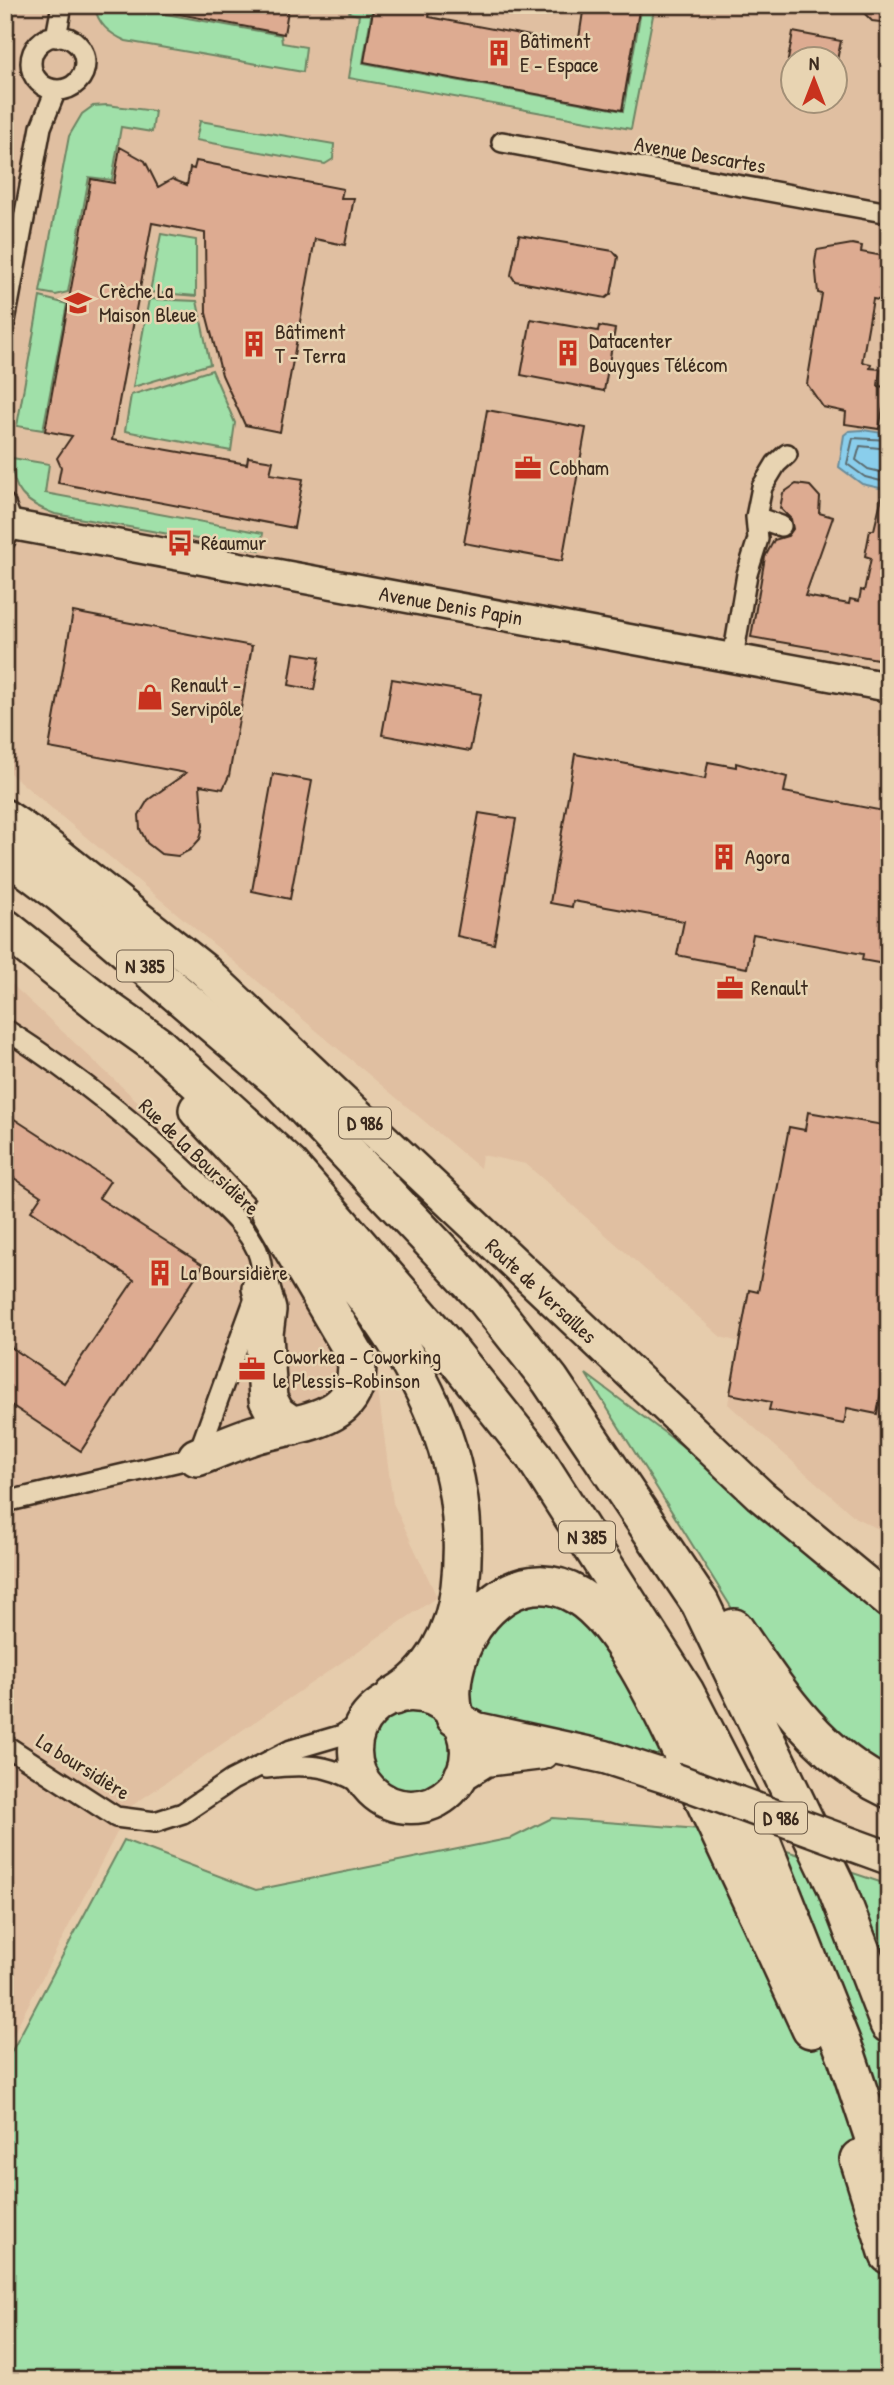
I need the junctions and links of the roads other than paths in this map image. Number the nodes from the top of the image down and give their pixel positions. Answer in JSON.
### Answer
{"nodes":[{"id":1,"x":62,"y":5,"type":"edge"},
{"id":2,"x":56,"y":37,"type":"junction"},
{"id":3,"x":56,"y":90,"type":"junction"},
{"id":4,"x":502,"y":142,"type":"dead end"},
{"id":5,"x":889,"y":213,"type":"edge"},
{"id":6,"x":5,"y":321,"type":"edge"},
{"id":7,"x":787,"y":454,"type":"dead end"},
{"id":8,"x":757,"y":517,"type":"junction"},
{"id":9,"x":8,"y":523,"type":"edge"},
{"id":10,"x":781,"y":526,"type":"dead end"},
{"id":11,"x":735,"y":646,"type":"dead end"},
{"id":12,"x":889,"y":687,"type":"edge"},
{"id":13,"x":5,"y":816,"type":"edge"},
{"id":14,"x":5,"y":852,"type":"edge"},
{"id":15,"x":5,"y":928,"type":"edge"},
{"id":16,"x":108,"y":1010,"type":"junction"},
{"id":17,"x":5,"y":1029,"type":"edge"},
{"id":18,"x":239,"y":1154,"type":"junction"},
{"id":19,"x":261,"y":1288,"type":"junction"},
{"id":20,"x":293,"y":1426,"type":"junction"},
{"id":21,"x":197,"y":1457,"type":"junction"},
{"id":22,"x":5,"y":1502,"type":"edge"},
{"id":23,"x":699,"y":1602,"type":"junction"},
{"id":24,"x":889,"y":1602,"type":"edge"},
{"id":25,"x":394,"y":1696,"type":"junction"},
{"id":26,"x":455,"y":1717,"type":"junction"},
{"id":27,"x":363,"y":1721,"type":"junction"},
{"id":28,"x":5,"y":1745,"type":"edge"},
{"id":29,"x":578,"y":1752,"type":"junction"},
{"id":30,"x":251,"y":1770,"type":"junction"},
{"id":31,"x":461,"y":1775,"type":"junction"},
{"id":32,"x":889,"y":1789,"type":"edge"},
{"id":33,"x":376,"y":1794,"type":"junction"},
{"id":34,"x":889,"y":1857,"type":"edge"},
{"id":35,"x":889,"y":2024,"type":"edge"},
{"id":36,"x":889,"y":2183,"type":"edge"},
{"id":37,"x":889,"y":2255,"type":"edge"}],
"edges":[{"from":1,"to":2,"type":"street"},
{"from":2,"to":3,"type":"street"},
{"from":2,"to":3,"type":"street"},
{"from":3,"to":6,"type":"street"},
{"from":4,"to":5,"type":"street","name":"Avenue Descartes"},
{"from":7,"to":8,"type":"street"},
{"from":8,"to":10,"type":"street"},
{"from":8,"to":11,"type":"street"},
{"from":9,"to":12,"type":"main road","name":"Avenue Denis Papin"},
{"from":13,"to":24,"type":"main road","name":"Route de Versailles","number":"D 986"},
{"from":14,"to":23,"type":"highway","number":"N 385"},
{"from":15,"to":16,"type":"highway","number":"N 385"},
{"from":16,"to":18,"type":"highway"},
{"from":16,"to":36,"type":"highway","number":"N 385"},
{"from":17,"to":19,"type":"street","name":"Rue de la Boursidière"},
{"from":18,"to":20,"type":"highway"},
{"from":18,"to":25,"type":"highway"},
{"from":19,"to":20,"type":"highway"},
{"from":19,"to":21,"type":"street","name":"Rue de la Boursidière"},
{"from":20,"to":21,"type":"highway"},
{"from":21,"to":22,"type":"street"},
{"from":23,"to":32,"type":"highway"},
{"from":23,"to":35,"type":"highway","number":"N 385"},
{"from":25,"to":26,"type":"main road"},
{"from":25,"to":27,"type":"main road"},
{"from":26,"to":29,"type":"main road","number":"D 986"},
{"from":26,"to":31,"type":"main road"},
{"from":26,"to":37,"type":"highway"},
{"from":27,"to":30,"type":"street","name":"La boursidière"},
{"from":27,"to":33,"type":"main road"},
{"from":28,"to":30,"type":"street","name":"La boursidière"},
{"from":29,"to":31,"type":"main road","number":"D 986"},
{"from":29,"to":34,"type":"main road","number":"D 986","bridge":true},
{"from":30,"to":33,"type":"street","name":"La boursidière"},
{"from":31,"to":33,"type":"main road"}]}
